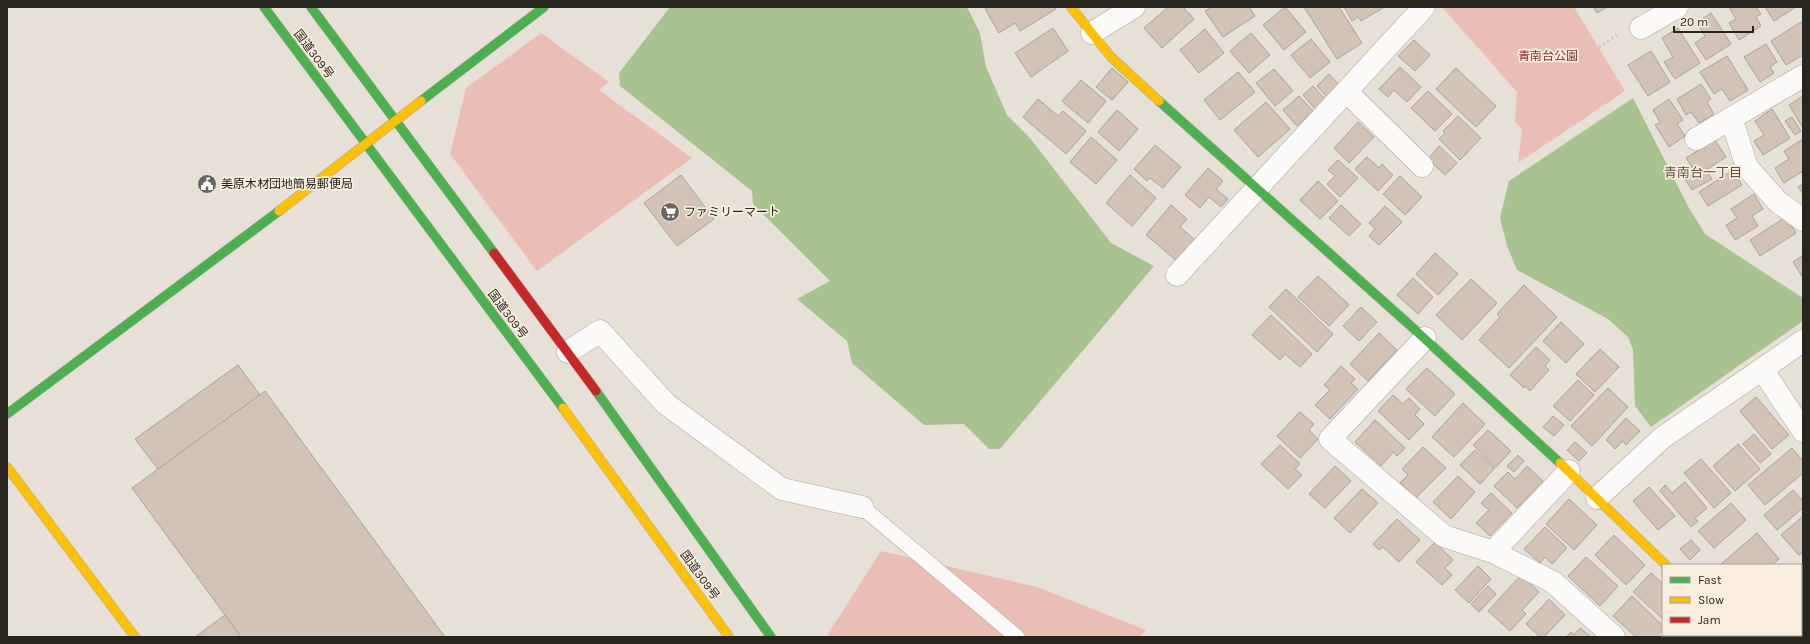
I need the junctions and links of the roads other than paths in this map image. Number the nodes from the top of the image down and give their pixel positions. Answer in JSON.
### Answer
{"nodes":[{"id":1,"x":264,"y":7,"type":"edge"},
{"id":2,"x":311,"y":7,"type":"edge"},
{"id":3,"x":544,"y":7,"type":"edge"},
{"id":4,"x":1071,"y":7,"type":"edge"},
{"id":5,"x":1134,"y":7,"type":"edge"},
{"id":6,"x":1424,"y":7,"type":"edge"},
{"id":7,"x":1677,"y":7,"type":"edge"},
{"id":8,"x":1641,"y":28,"type":"dead end"},
{"id":9,"x":1092,"y":33,"type":"junction"},
{"id":10,"x":1803,"y":76,"type":"edge"},
{"id":11,"x":1347,"y":92,"type":"junction"},
{"id":12,"x":1731,"y":118,"type":"junction"},
{"id":13,"x":396,"y":120,"type":"junction"},
{"id":14,"x":1696,"y":139,"type":"dead end"},
{"id":15,"x":366,"y":144,"type":"junction"},
{"id":16,"x":1422,"y":166,"type":"dead end"},
{"id":17,"x":1258,"y":189,"type":"junction"},
{"id":18,"x":1803,"y":220,"type":"edge"},
{"id":19,"x":1177,"y":275,"type":"dead end"},
{"id":20,"x":1425,"y":338,"type":"junction"},
{"id":21,"x":1803,"y":341,"type":"edge"},
{"id":22,"x":568,"y":352,"type":"junction"},
{"id":23,"x":1762,"y":369,"type":"junction"},
{"id":24,"x":7,"y":414,"type":"edge"},
{"id":25,"x":1803,"y":431,"type":"edge"},
{"id":26,"x":7,"y":467,"type":"edge"},
{"id":27,"x":1569,"y":471,"type":"junction"},
{"id":28,"x":1597,"y":498,"type":"junction"},
{"id":29,"x":862,"y":507,"type":"joint"},
{"id":30,"x":1493,"y":552,"type":"junction"},
{"id":31,"x":1665,"y":564,"type":"edge"},
{"id":32,"x":135,"y":637,"type":"edge"},
{"id":33,"x":729,"y":637,"type":"edge"},
{"id":34,"x":771,"y":637,"type":"edge"},
{"id":35,"x":1017,"y":637,"type":"edge"},
{"id":36,"x":1614,"y":637,"type":"edge"}],
"edges":[{"from":1,"to":15,"type":"main road","name":"国道309号"},
{"from":2,"to":13,"type":"main road","name":"国道309号"},
{"from":3,"to":13,"type":"main road"},
{"from":4,"to":9,"type":"main road"},
{"from":5,"to":9,"type":"street"},
{"from":6,"to":11,"type":"street"},
{"from":7,"to":8,"type":"street"},
{"from":9,"to":17,"type":"main road"},
{"from":10,"to":12,"type":"street"},
{"from":11,"to":16,"type":"street"},
{"from":11,"to":17,"type":"street"},
{"from":12,"to":14,"type":"street"},
{"from":12,"to":18,"type":"street"},
{"from":13,"to":15,"type":"main road"},
{"from":13,"to":22,"type":"main road","name":"国道309号"},
{"from":15,"to":24,"type":"main road"},
{"from":15,"to":33,"type":"main road","name":"国道309号"},
{"from":17,"to":19,"type":"street"},
{"from":17,"to":20,"type":"main road"},
{"from":20,"to":27,"type":"main road"},
{"from":20,"to":30,"type":"street"},
{"from":21,"to":23,"type":"street"},
{"from":22,"to":29,"type":"street"},
{"from":22,"to":34,"type":"main road","name":"国道309号"},
{"from":23,"to":25,"type":"street"},
{"from":23,"to":28,"type":"street"},
{"from":26,"to":32,"type":"main road"},
{"from":27,"to":28,"type":"main road"},
{"from":27,"to":30,"type":"street"},
{"from":28,"to":31,"type":"main road"},
{"from":29,"to":35,"type":"lane"},
{"from":30,"to":36,"type":"street"}]}
